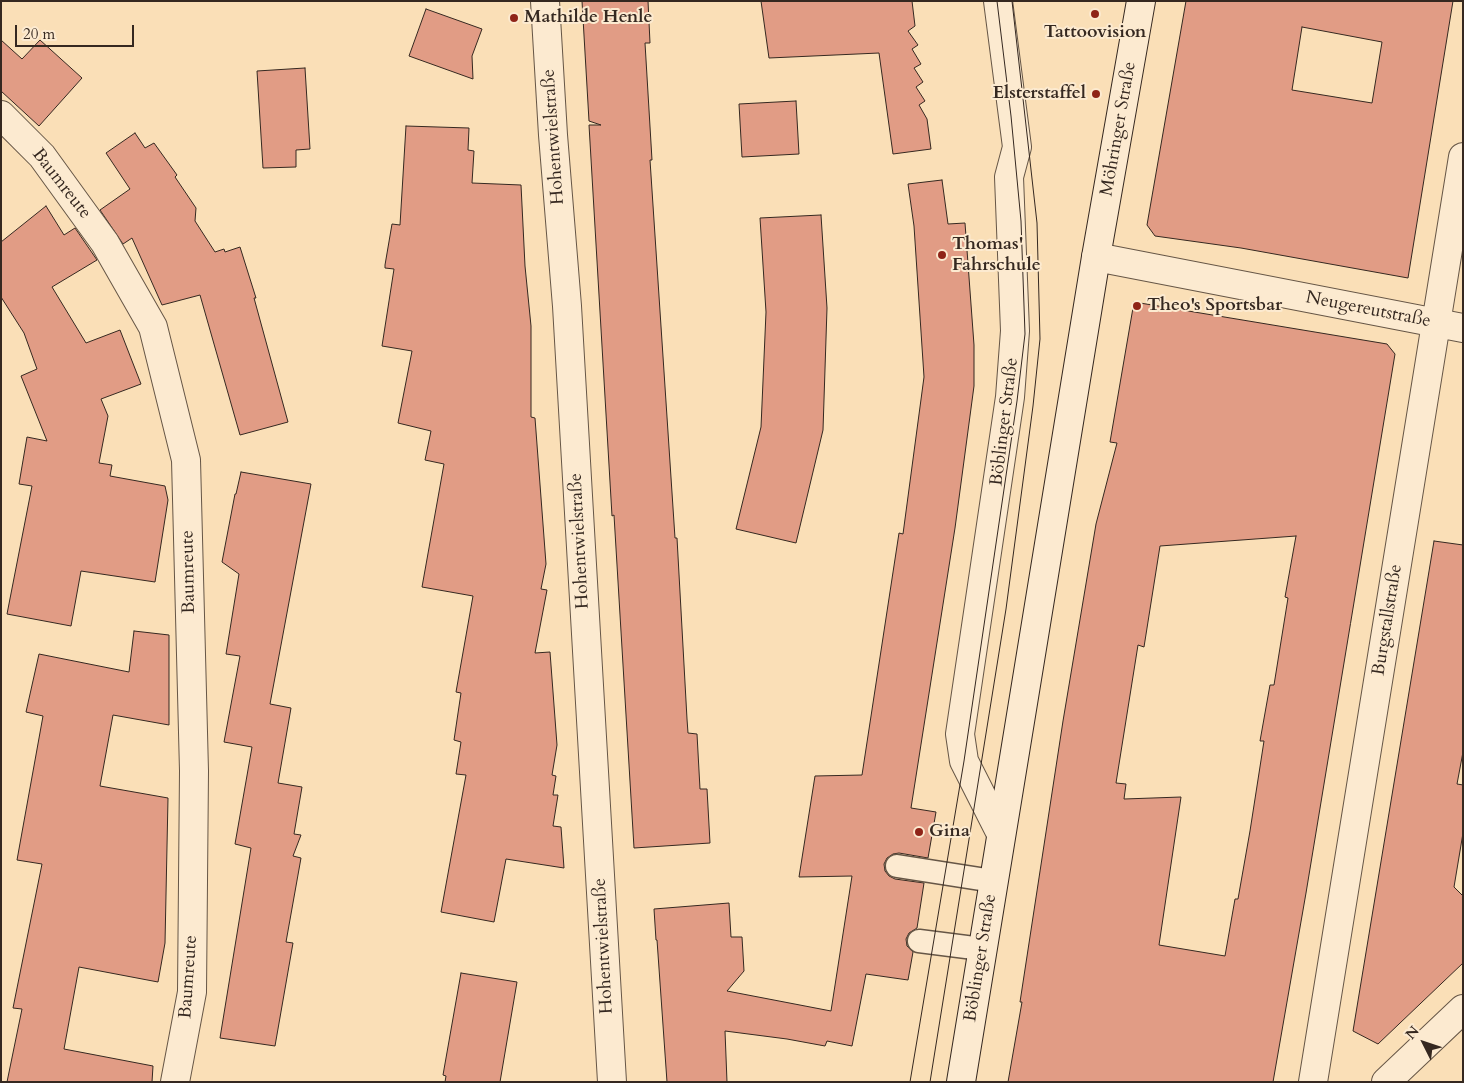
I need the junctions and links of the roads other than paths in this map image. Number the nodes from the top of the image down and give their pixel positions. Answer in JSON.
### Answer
{"nodes":[{"id":1,"x":545,"y":1,"type":"edge"},
{"id":2,"x":998,"y":1,"type":"edge"},
{"id":3,"x":1141,"y":1,"type":"edge"},
{"id":4,"x":1,"y":115,"type":"edge"},
{"id":5,"x":1463,"y":157,"type":"edge"},
{"id":6,"x":1096,"y":257,"type":"junction"},
{"id":7,"x":1450,"y":326,"type":"edge"},
{"id":8,"x":1001,"y":834,"type":"junction"},
{"id":9,"x":897,"y":866,"type":"dead end"},
{"id":10,"x":993,"y":881,"type":"junction"},
{"id":11,"x":919,"y":941,"type":"dead end"},
{"id":12,"x":982,"y":950,"type":"junction"},
{"id":13,"x":1463,"y":1009,"type":"edge"},
{"id":14,"x":1319,"y":1080,"type":"edge"},
{"id":15,"x":175,"y":1082,"type":"edge"},
{"id":16,"x":612,"y":1082,"type":"edge"},
{"id":17,"x":961,"y":1082,"type":"edge"},
{"id":18,"x":1386,"y":1082,"type":"edge"}],
"edges":[{"from":1,"to":16,"type":"street","name":"Hohentwielstraße"},
{"from":2,"to":8,"type":"street","name":"Böblinger Straße"},
{"from":3,"to":6,"type":"street","name":"Möhringer Straße"},
{"from":4,"to":15,"type":"street","name":"Baumreute"},
{"from":5,"to":7,"type":"street","name":"Burgstallstraße"},
{"from":6,"to":7,"type":"street","name":"Neugereutstraße"},
{"from":6,"to":8,"type":"street","name":"Böblinger Straße"},
{"from":7,"to":14,"type":"street","name":"Burgstallstraße"},
{"from":8,"to":10,"type":"street","name":"Böblinger Straße"},
{"from":9,"to":10,"type":"lane"},
{"from":10,"to":12,"type":"street","name":"Böblinger Straße"},
{"from":11,"to":12,"type":"lane"},
{"from":12,"to":17,"type":"street","name":"Böblinger Straße"},
{"from":13,"to":18,"type":"street"}]}
